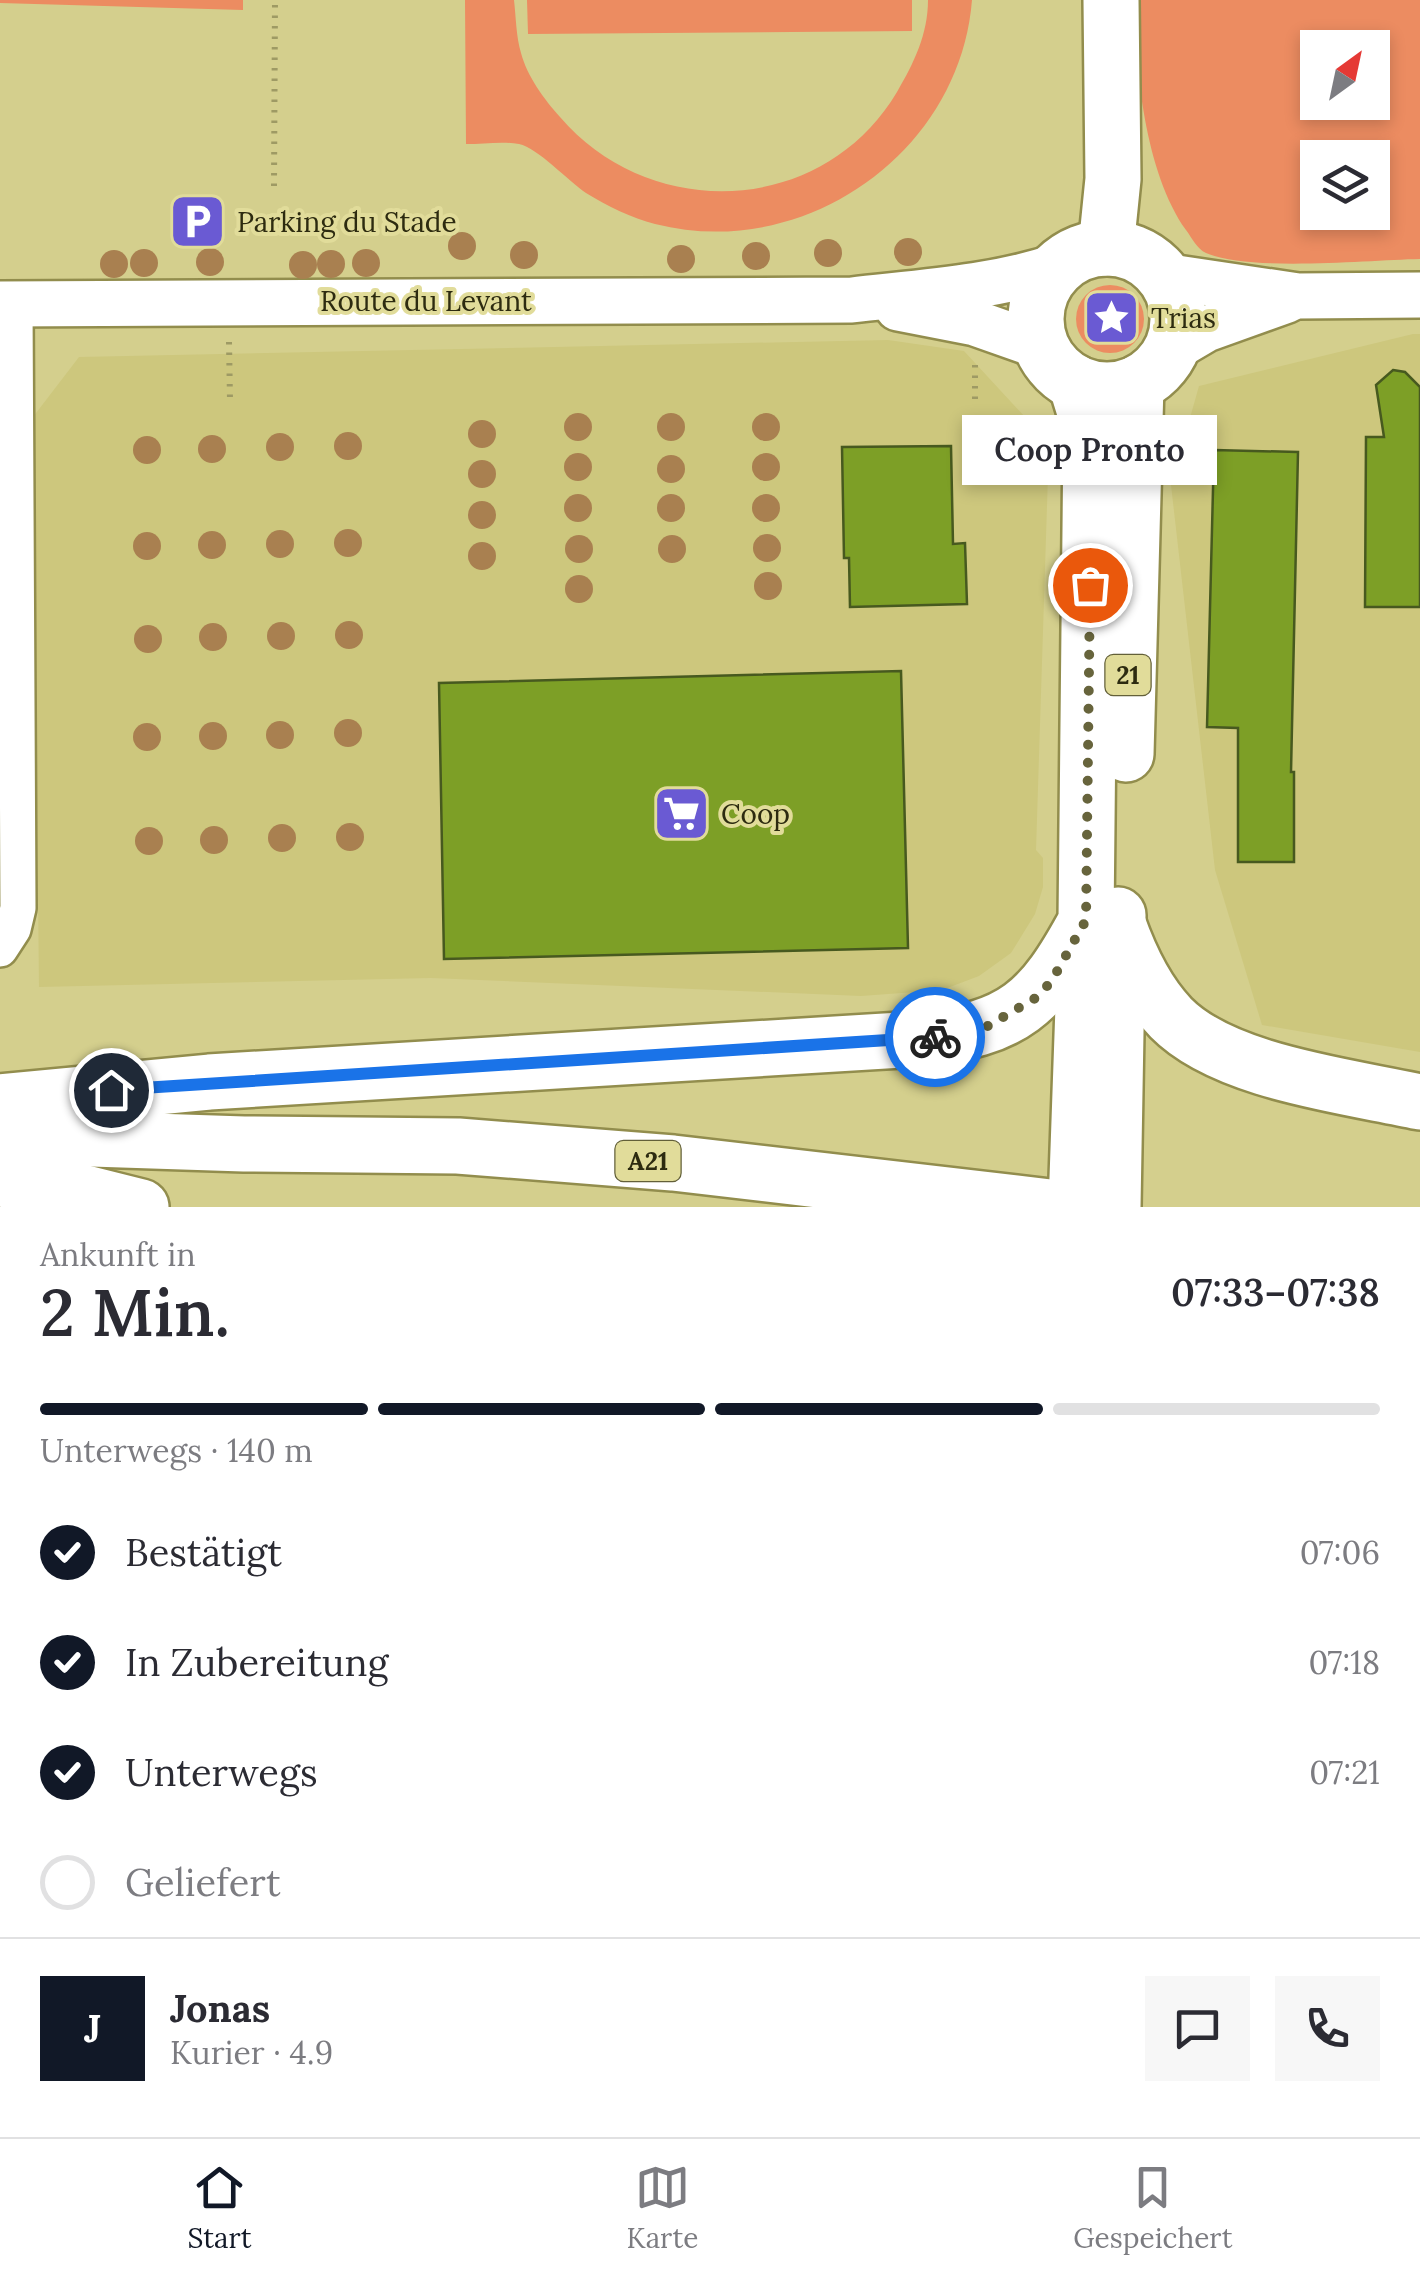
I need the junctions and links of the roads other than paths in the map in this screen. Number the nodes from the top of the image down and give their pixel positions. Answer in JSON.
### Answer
{"nodes":[{"id":1,"x":1111,"y":0,"type":"edge"},
{"id":2,"x":1082,"y":257,"type":"junction"},
{"id":3,"x":1163,"y":276,"type":"junction"},
{"id":4,"x":1420,"y":295,"type":"edge"},
{"id":5,"x":1298,"y":296,"type":"junction"},
{"id":6,"x":852,"y":300,"type":"junction"},
{"id":7,"x":8,"y":304,"type":"edge"},
{"id":8,"x":1058,"y":365,"type":"junction"},
{"id":9,"x":1154,"y":367,"type":"junction"},
{"id":10,"x":1102,"y":922,"type":"junction"},
{"id":11,"x":0,"y":950,"type":"edge"},
{"id":12,"x":1096,"y":1096,"type":"junction"},
{"id":13,"x":0,"y":1102,"type":"edge"},
{"id":14,"x":1420,"y":1102,"type":"edge"},
{"id":15,"x":0,"y":1136,"type":"edge"},
{"id":16,"x":244,"y":1144,"type":"junction"},
{"id":17,"x":0,"y":1179,"type":"edge"},
{"id":18,"x":141,"y":1207,"type":"edge"},
{"id":19,"x":733,"y":1207,"type":"edge"},
{"id":20,"x":1050,"y":1207,"type":"edge"},
{"id":21,"x":1076,"y":1207,"type":"edge"},
{"id":22,"x":1113,"y":1207,"type":"edge"}],
"edges":[{"from":1,"to":2,"type":"main road","number":"21"},
{"from":2,"to":3,"type":"main road"},
{"from":2,"to":6,"type":"street","name":"Route du Levant"},
{"from":2,"to":8,"type":"main road","number":"21"},
{"from":3,"to":5,"type":"street"},
{"from":3,"to":9,"type":"main road","number":"21"},
{"from":4,"to":5,"type":"street"},
{"from":5,"to":9,"type":"street"},
{"from":6,"to":7,"type":"street","name":"Route du Levant"},
{"from":6,"to":8,"type":"street","name":"Route du Levant"},
{"from":7,"to":11,"type":"street"},
{"from":8,"to":9,"type":"main road"},
{"from":8,"to":10,"type":"main road","number":"21"},
{"from":9,"to":10,"type":"main road","number":"21"},
{"from":10,"to":12,"type":"main road"},
{"from":10,"to":13,"type":"main road","number":"21"},
{"from":10,"to":14,"type":"main road"},
{"from":12,"to":21,"type":"main road"},
{"from":12,"to":22,"type":"main road"},
{"from":15,"to":16,"type":"main road","number":"A21"},
{"from":16,"to":19,"type":"main road","number":"A21"},
{"from":16,"to":20,"type":"main road","number":"A21"},
{"from":17,"to":18,"type":"main road"}]}
